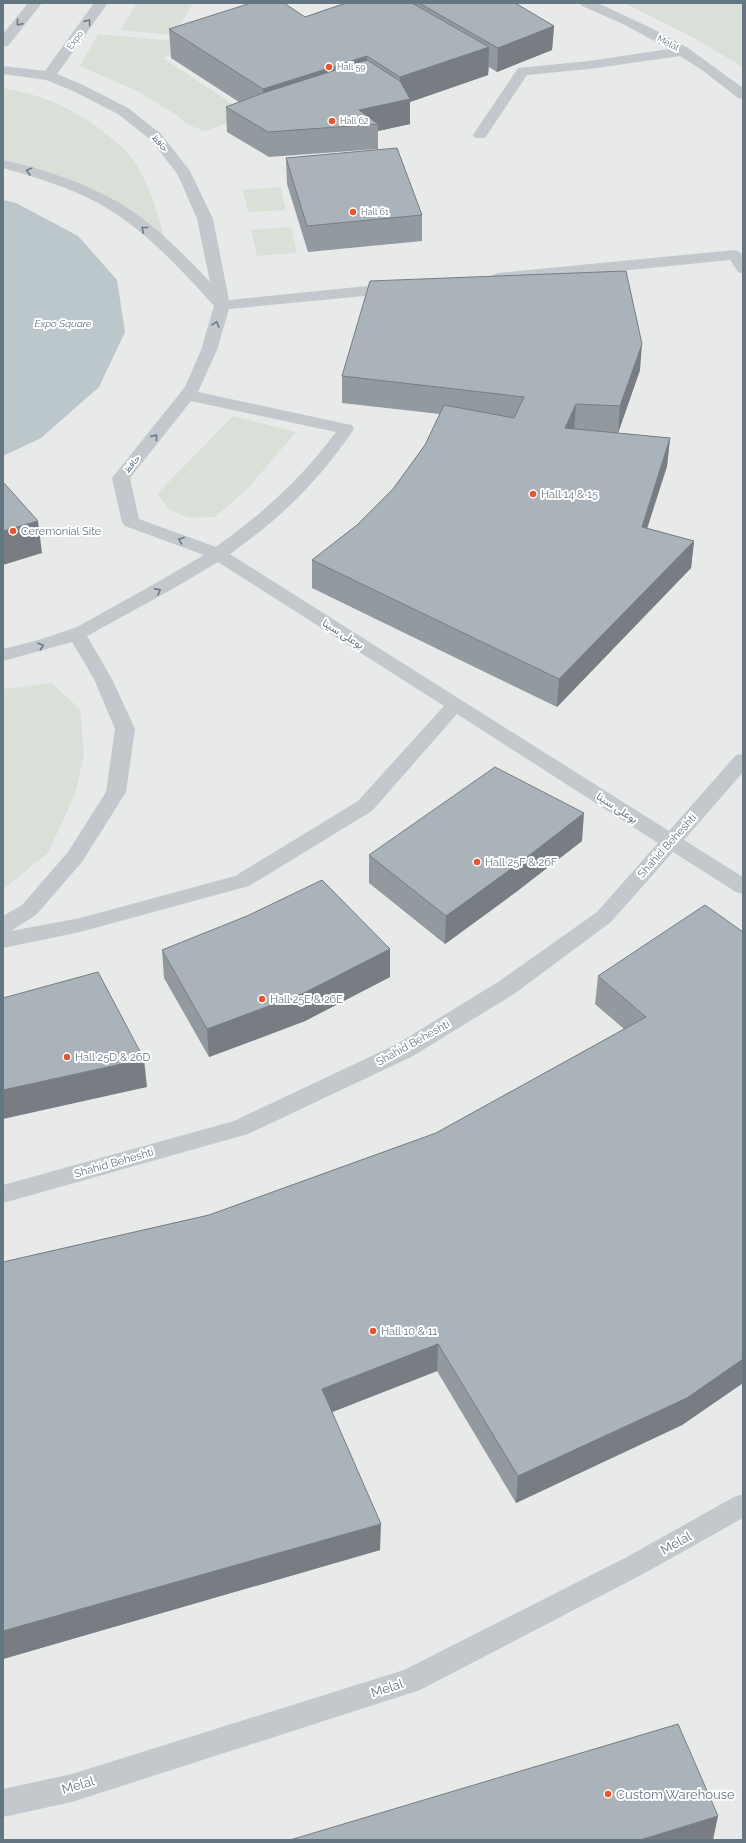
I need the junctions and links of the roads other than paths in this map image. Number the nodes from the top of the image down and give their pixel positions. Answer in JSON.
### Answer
{"nodes":[{"id":1,"x":35,"y":3,"type":"edge"},
{"id":2,"x":101,"y":3,"type":"edge"},
{"id":3,"x":587,"y":3,"type":"edge"},
{"id":4,"x":3,"y":43,"type":"edge"},
{"id":5,"x":683,"y":51,"type":"junction"},
{"id":6,"x":3,"y":70,"type":"edge"},
{"id":7,"x":49,"y":76,"type":"junction"},
{"id":8,"x":743,"y":96,"type":"edge"},
{"id":9,"x":480,"y":135,"type":"dead end"},
{"id":10,"x":3,"y":164,"type":"edge"},
{"id":11,"x":735,"y":255,"type":"edge"},
{"id":12,"x":743,"y":269,"type":"edge"},
{"id":13,"x":483,"y":280,"type":"edge"},
{"id":14,"x":412,"y":286,"type":"edge"},
{"id":15,"x":222,"y":305,"type":"junction"},
{"id":16,"x":188,"y":395,"type":"junction"},
{"id":17,"x":121,"y":478,"type":"joint"},
{"id":18,"x":218,"y":554,"type":"junction"},
{"id":19,"x":76,"y":634,"type":"junction"},
{"id":20,"x":3,"y":655,"type":"edge"},
{"id":21,"x":455,"y":705,"type":"junction"},
{"id":22,"x":743,"y":760,"type":"edge"},
{"id":23,"x":671,"y":842,"type":"junction"},
{"id":24,"x":743,"y":886,"type":"edge"},
{"id":25,"x":3,"y":926,"type":"edge"},
{"id":26,"x":3,"y":940,"type":"edge"},
{"id":27,"x":3,"y":1194,"type":"edge"},
{"id":28,"x":743,"y":1505,"type":"edge"},
{"id":29,"x":3,"y":1803,"type":"edge"}],
"edges":[{"from":1,"to":4,"type":"lane","one_way":true},
{"from":7,"to":2,"type":"lane","name":"Expo","one_way":true},
{"from":3,"to":5,"type":"lane","name":"Melal"},
{"from":5,"to":8,"type":"lane","name":"Melal"},
{"from":5,"to":9,"type":"lane"},
{"from":6,"to":7,"type":"lane","name":"حافظ"},
{"from":7,"to":15,"type":"lane","name":"حافظ"},
{"from":15,"to":10,"type":"lane","one_way":true},
{"from":11,"to":12,"type":"lane"},
{"from":11,"to":13,"type":"lane"},
{"from":14,"to":15,"type":"lane"},
{"from":16,"to":15,"type":"lane","name":"حافظ","one_way":true},
{"from":17,"to":16,"type":"lane","name":"حافظ","one_way":true},
{"from":16,"to":18,"type":"lane"},
{"from":18,"to":17,"type":"lane","name":"بوعلی سینا","one_way":true},
{"from":19,"to":18,"type":"lane","one_way":true},
{"from":18,"to":21,"type":"lane","name":"بوعلی سینا"},
{"from":20,"to":19,"type":"lane","one_way":true},
{"from":19,"to":25,"type":"lane"},
{"from":21,"to":23,"type":"lane","name":"بوعلی سینا"},
{"from":21,"to":26,"type":"lane"},
{"from":22,"to":23,"type":"lane","name":"Shahid Beheshti"},
{"from":23,"to":24,"type":"lane","name":"بوعلی سینا"},
{"from":23,"to":27,"type":"lane","name":"Shahid Beheshti"},
{"from":28,"to":29,"type":"lane","name":"Melal"}]}
